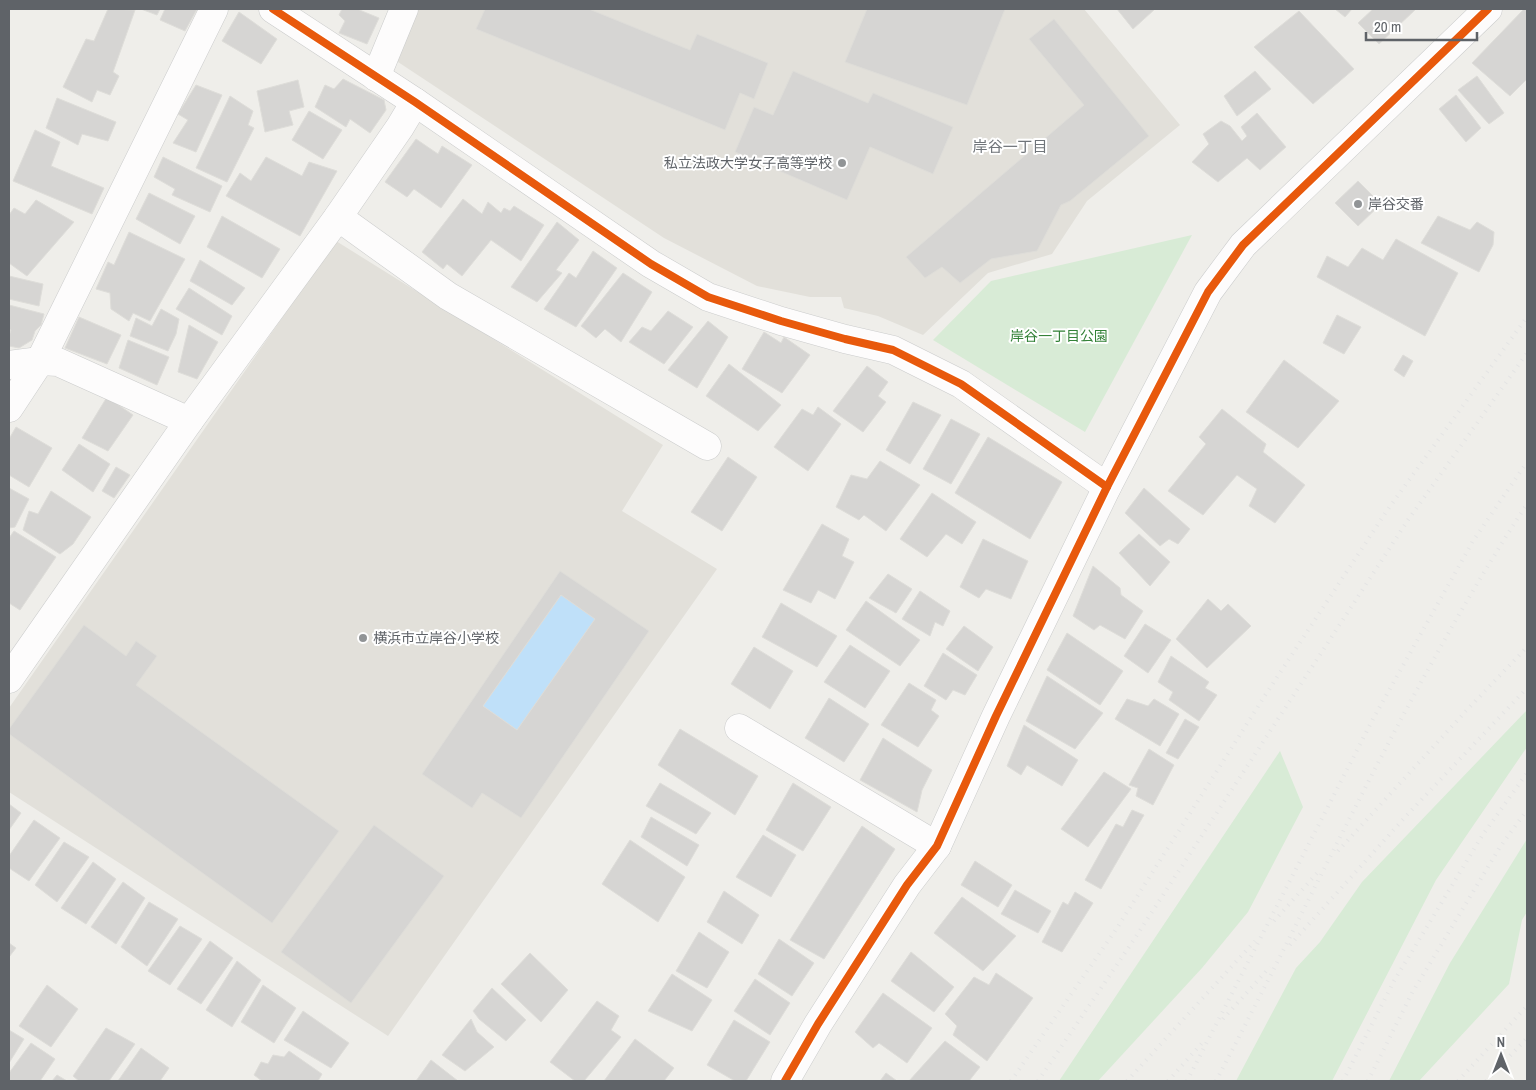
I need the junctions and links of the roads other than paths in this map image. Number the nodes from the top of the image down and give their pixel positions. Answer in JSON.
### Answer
{"nodes":[{"id":1,"x":214,"y":9,"type":"edge"},
{"id":2,"x":273,"y":9,"type":"edge"},
{"id":3,"x":404,"y":9,"type":"edge"},
{"id":4,"x":1488,"y":9,"type":"edge"},
{"id":5,"x":376,"y":77,"type":"junction"},
{"id":6,"x":415,"y":102,"type":"junction"},
{"id":7,"x":338,"y":217,"type":"junction"},
{"id":8,"x":40,"y":361,"type":"junction"},
{"id":9,"x":9,"y":365,"type":"edge"},
{"id":10,"x":9,"y":408,"type":"edge"},
{"id":11,"x":189,"y":421,"type":"junction"},
{"id":12,"x":706,"y":446,"type":"dead end"},
{"id":13,"x":1108,"y":486,"type":"junction"},
{"id":14,"x":9,"y":679,"type":"edge"},
{"id":15,"x":739,"y":728,"type":"dead end"},
{"id":16,"x":937,"y":846,"type":"junction"},
{"id":17,"x":785,"y":1081,"type":"edge"}],
"edges":[{"from":1,"to":8,"type":"street"},
{"from":2,"to":5,"type":"street"},
{"from":3,"to":5,"type":"street"},
{"from":4,"to":13,"type":"street"},
{"from":5,"to":6,"type":"street"},
{"from":6,"to":7,"type":"street"},
{"from":6,"to":13,"type":"street"},
{"from":7,"to":11,"type":"street"},
{"from":7,"to":12,"type":"street"},
{"from":8,"to":9,"type":"street"},
{"from":8,"to":10,"type":"street"},
{"from":8,"to":11,"type":"street"},
{"from":11,"to":14,"type":"street"},
{"from":13,"to":16,"type":"street"},
{"from":15,"to":16,"type":"street"},
{"from":16,"to":17,"type":"street"}]}
